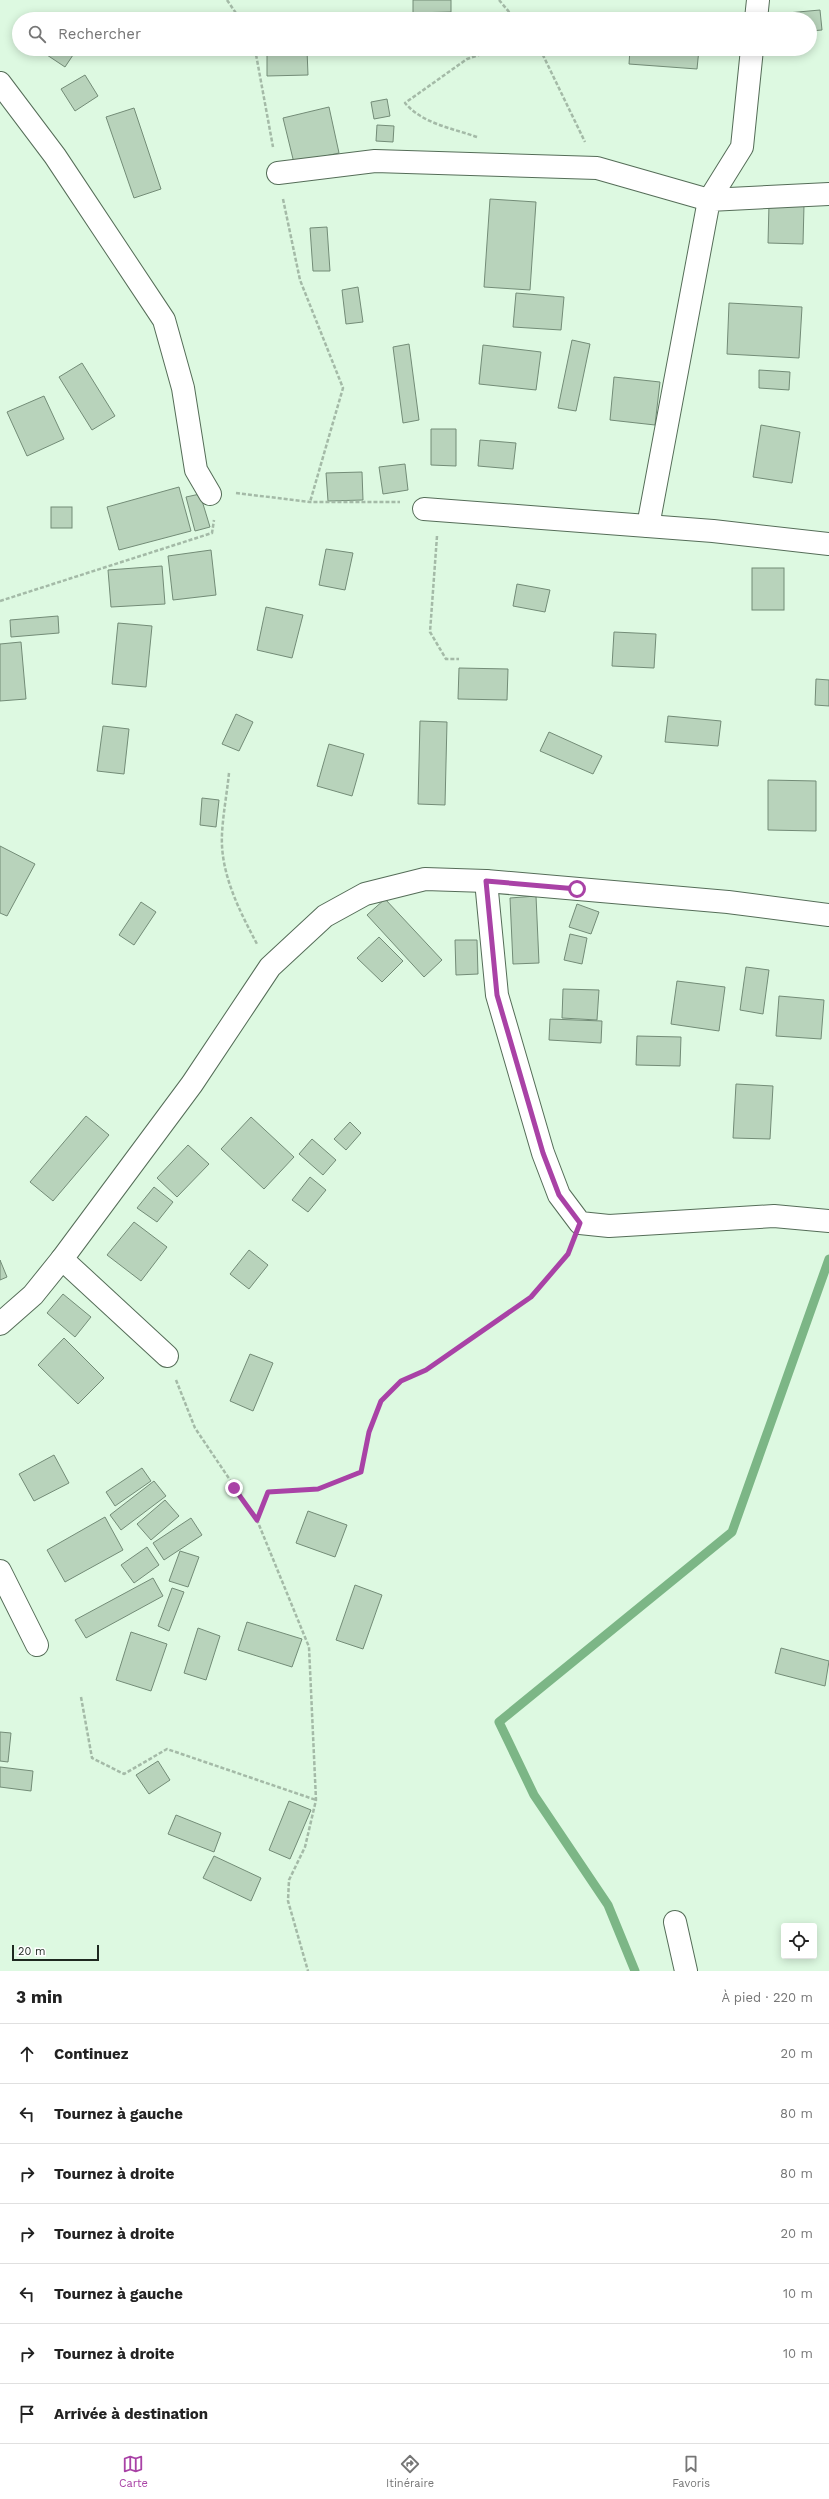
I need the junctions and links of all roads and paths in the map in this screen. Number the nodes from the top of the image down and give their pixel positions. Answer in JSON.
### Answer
{"nodes":[{"id":1,"x":227,"y":0,"type":"edge"},
{"id":2,"x":499,"y":0,"type":"edge"},
{"id":3,"x":758,"y":0,"type":"edge"},
{"id":4,"x":235,"y":12,"type":"edge"},
{"id":5,"x":509,"y":12,"type":"edge"},
{"id":6,"x":757,"y":12,"type":"edge"},
{"id":7,"x":256,"y":56,"type":"edge"},
{"id":8,"x":476,"y":56,"type":"edge"},
{"id":9,"x":543,"y":56,"type":"edge"},
{"id":10,"x":751,"y":56,"type":"edge"},
{"id":11,"x":0,"y":83,"type":"edge"},
{"id":12,"x":483,"y":138,"type":"dead end"},
{"id":13,"x":597,"y":168,"type":"junction"},
{"id":14,"x":278,"y":174,"type":"junction"},
{"id":15,"x":829,"y":194,"type":"edge"},
{"id":16,"x":709,"y":200,"type":"junction"},
{"id":17,"x":210,"y":494,"type":"junction"},
{"id":18,"x":310,"y":502,"type":"junction"},
{"id":19,"x":424,"y":509,"type":"junction"},
{"id":20,"x":648,"y":526,"type":"junction"},
{"id":21,"x":829,"y":544,"type":"edge"},
{"id":22,"x":0,"y":601,"type":"edge"},
{"id":23,"x":459,"y":659,"type":"dead end"},
{"id":24,"x":229,"y":773,"type":"dead end"},
{"id":25,"x":486,"y":881,"type":"junction"},
{"id":26,"x":829,"y":915,"type":"edge"},
{"id":27,"x":270,"y":967,"type":"junction"},
{"id":28,"x":829,"y":1221,"type":"edge"},
{"id":29,"x":580,"y":1223,"type":"junction"},
{"id":30,"x":62,"y":1259,"type":"junction"},
{"id":31,"x":0,"y":1324,"type":"edge"},
{"id":32,"x":167,"y":1356,"type":"joint"},
{"id":33,"x":257,"y":1520,"type":"junction"},
{"id":34,"x":0,"y":1571,"type":"edge"},
{"id":35,"x":37,"y":1645,"type":"dead end"},
{"id":36,"x":81,"y":1697,"type":"dead end"},
{"id":37,"x":316,"y":1800,"type":"junction"},
{"id":38,"x":676,"y":1922,"type":"dead end"},
{"id":39,"x":308,"y":1971,"type":"edge"},
{"id":40,"x":686,"y":1971,"type":"edge"}],
"edges":[{"from":1,"to":4,"type":"path"},
{"from":2,"to":5,"type":"path"},
{"from":3,"to":6,"type":"street"},
{"from":7,"to":14,"type":"path"},
{"from":8,"to":12,"type":"path"},
{"from":9,"to":13,"type":"path"},
{"from":10,"to":16,"type":"street"},
{"from":11,"to":17,"type":"street"},
{"from":13,"to":14,"type":"street"},
{"from":13,"to":16,"type":"street"},
{"from":14,"to":18,"type":"path"},
{"from":15,"to":16,"type":"street"},
{"from":16,"to":20,"type":"street"},
{"from":17,"to":18,"type":"path"},
{"from":17,"to":22,"type":"path"},
{"from":18,"to":19,"type":"path"},
{"from":19,"to":20,"type":"street"},
{"from":19,"to":23,"type":"path"},
{"from":20,"to":21,"type":"street"},
{"from":24,"to":27,"type":"path"},
{"from":25,"to":26,"type":"street"},
{"from":25,"to":27,"type":"street"},
{"from":25,"to":29,"type":"street"},
{"from":27,"to":30,"type":"street"},
{"from":28,"to":29,"type":"street"},
{"from":29,"to":33,"type":"path"},
{"from":30,"to":31,"type":"street"},
{"from":30,"to":32,"type":"street"},
{"from":32,"to":33,"type":"path"},
{"from":33,"to":37,"type":"path"},
{"from":34,"to":35,"type":"street"},
{"from":36,"to":37,"type":"path"},
{"from":37,"to":39,"type":"path"},
{"from":38,"to":40,"type":"street"}]}
